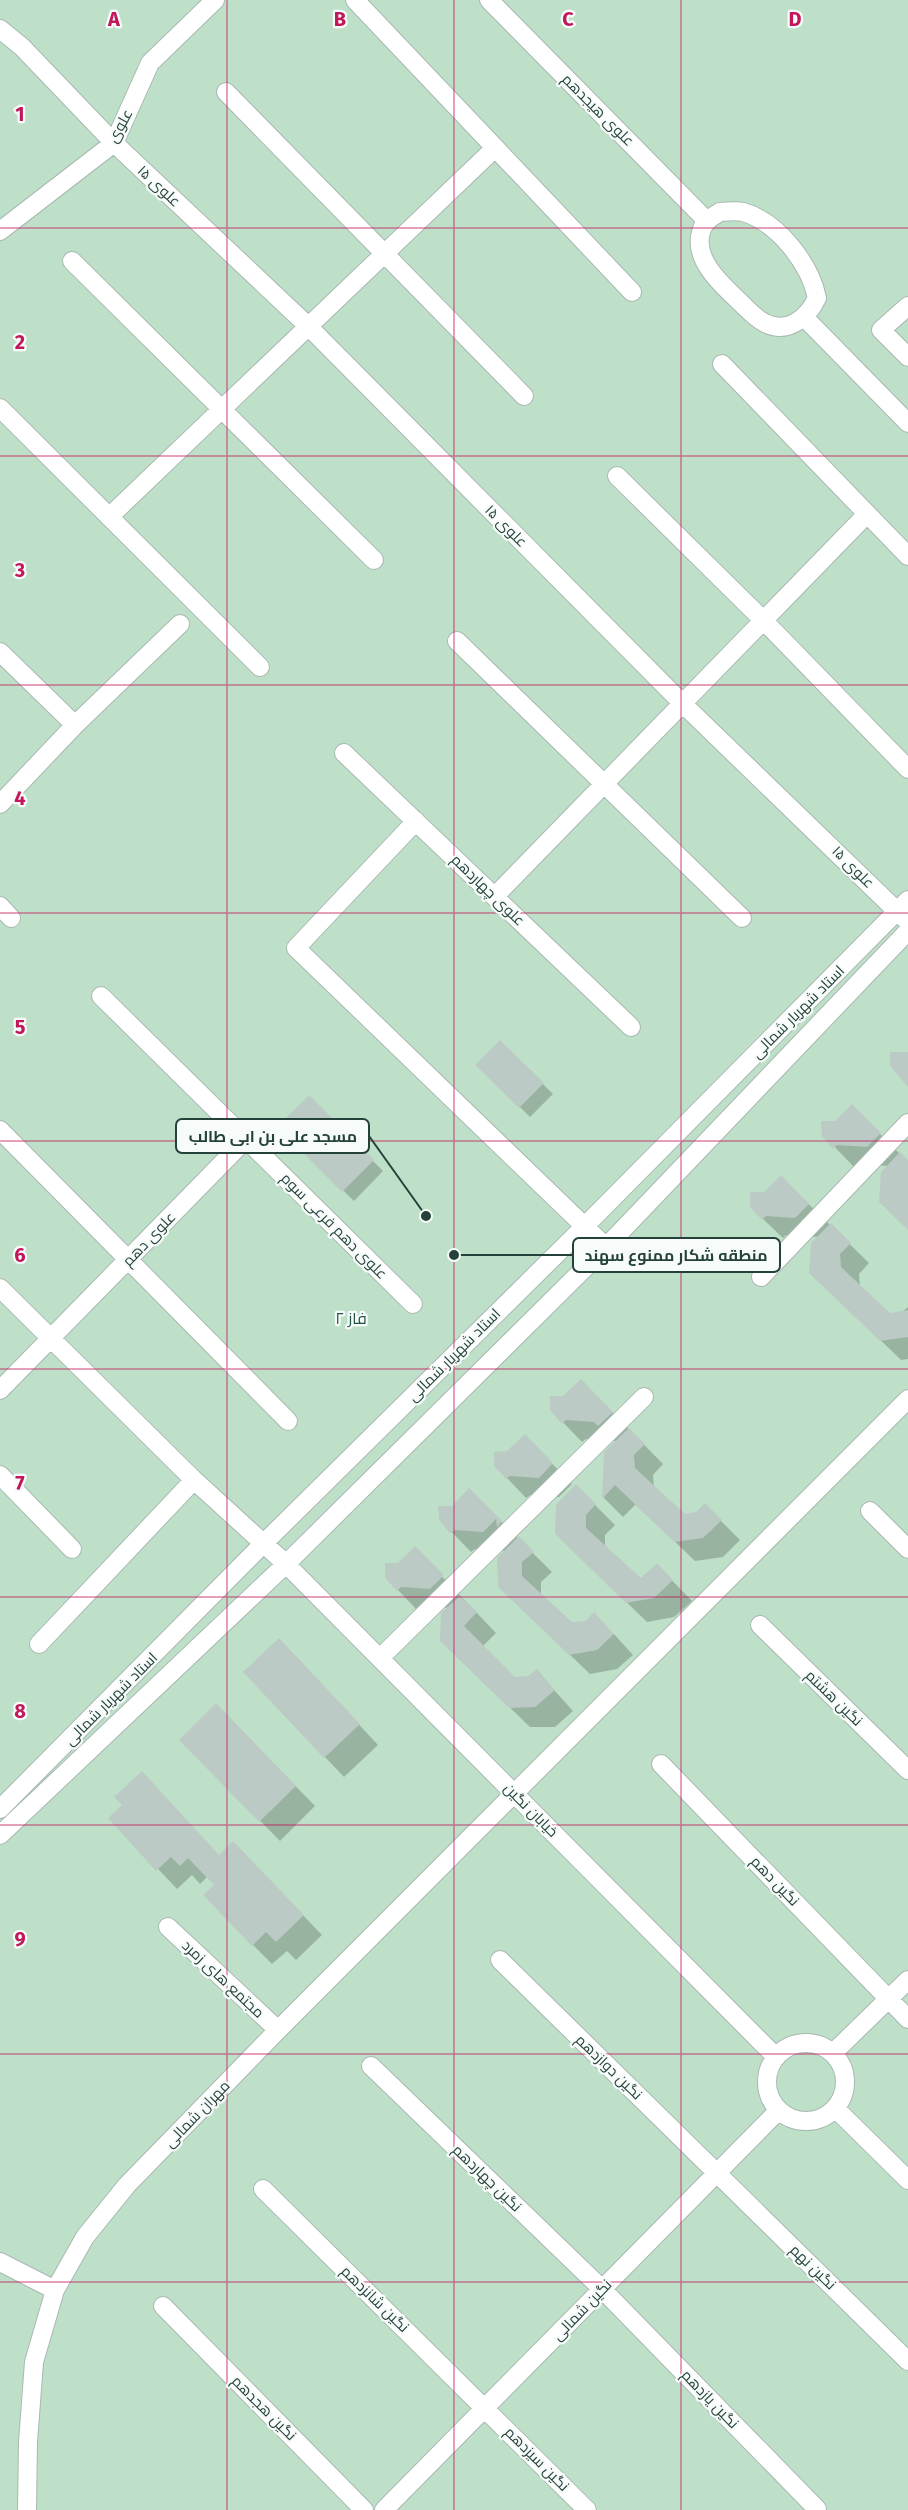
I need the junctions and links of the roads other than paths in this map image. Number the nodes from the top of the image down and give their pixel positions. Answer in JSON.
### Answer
{"nodes":[{"id":1,"x":215,"y":0,"type":"edge"},
{"id":2,"x":355,"y":0,"type":"edge"},
{"id":3,"x":489,"y":0,"type":"edge"},
{"id":4,"x":0,"y":29,"type":"edge"},
{"id":5,"x":226,"y":92,"type":"dead end"},
{"id":6,"x":114,"y":143,"type":"junction"},
{"id":7,"x":495,"y":148,"type":"junction"},
{"id":8,"x":707,"y":221,"type":"junction"},
{"id":9,"x":0,"y":231,"type":"edge"},
{"id":10,"x":384,"y":254,"type":"junction"},
{"id":11,"x":72,"y":261,"type":"dead end"},
{"id":12,"x":632,"y":292,"type":"dead end"},
{"id":13,"x":908,"y":306,"type":"edge"},
{"id":14,"x":805,"y":318,"type":"junction"},
{"id":15,"x":308,"y":326,"type":"junction"},
{"id":16,"x":908,"y":357,"type":"edge"},
{"id":17,"x":722,"y":364,"type":"dead end"},
{"id":18,"x":524,"y":396,"type":"dead end"},
{"id":19,"x":0,"y":408,"type":"edge"},
{"id":20,"x":222,"y":408,"type":"junction"},
{"id":21,"x":908,"y":423,"type":"edge"},
{"id":22,"x":617,"y":476,"type":"dead end"},
{"id":23,"x":867,"y":514,"type":"junction"},
{"id":24,"x":109,"y":517,"type":"junction"},
{"id":25,"x":908,"y":556,"type":"edge"},
{"id":26,"x":374,"y":560,"type":"dead end"},
{"id":27,"x":764,"y":621,"type":"junction"},
{"id":28,"x":180,"y":624,"type":"dead end"},
{"id":29,"x":457,"y":641,"type":"dead end"},
{"id":30,"x":0,"y":652,"type":"edge"},
{"id":31,"x":260,"y":667,"type":"dead end"},
{"id":32,"x":683,"y":704,"type":"junction"},
{"id":33,"x":75,"y":725,"type":"junction"},
{"id":34,"x":344,"y":753,"type":"dead end"},
{"id":35,"x":908,"y":769,"type":"edge"},
{"id":36,"x":604,"y":784,"type":"junction"},
{"id":37,"x":0,"y":804,"type":"edge"},
{"id":38,"x":416,"y":821,"type":"junction"},
{"id":39,"x":495,"y":896,"type":"junction"},
{"id":40,"x":904,"y":911,"type":"edge"},
{"id":41,"x":742,"y":918,"type":"dead end"},
{"id":42,"x":908,"y":931,"type":"edge"},
{"id":43,"x":101,"y":996,"type":"dead end"},
{"id":44,"x":630,"y":1027,"type":"dead end"},
{"id":45,"x":908,"y":1124,"type":"edge"},
{"id":46,"x":0,"y":1130,"type":"edge"},
{"id":47,"x":246,"y":1140,"type":"junction"},
{"id":48,"x":585,"y":1226,"type":"junction"},
{"id":49,"x":606,"y":1247,"type":"junction"},
{"id":50,"x":130,"y":1259,"type":"junction"},
{"id":51,"x":761,"y":1277,"type":"dead end"},
{"id":52,"x":0,"y":1288,"type":"edge"},
{"id":53,"x":413,"y":1304,"type":"dead end"},
{"id":54,"x":51,"y":1339,"type":"junction"},
{"id":55,"x":0,"y":1390,"type":"edge"},
{"id":56,"x":644,"y":1397,"type":"dead end"},
{"id":57,"x":908,"y":1399,"type":"edge"},
{"id":58,"x":288,"y":1421,"type":"dead end"},
{"id":59,"x":0,"y":1475,"type":"edge"},
{"id":60,"x":194,"y":1480,"type":"junction"},
{"id":61,"x":870,"y":1511,"type":"dead end"},
{"id":62,"x":264,"y":1543,"type":"junction"},
{"id":63,"x":72,"y":1549,"type":"dead end"},
{"id":64,"x":908,"y":1549,"type":"edge"},
{"id":65,"x":286,"y":1564,"type":"junction"},
{"id":66,"x":760,"y":1625,"type":"dead end"},
{"id":67,"x":39,"y":1644,"type":"dead end"},
{"id":68,"x":380,"y":1658,"type":"junction"},
{"id":69,"x":661,"y":1764,"type":"dead end"},
{"id":70,"x":908,"y":1770,"type":"edge"},
{"id":71,"x":515,"y":1794,"type":"junction"},
{"id":72,"x":0,"y":1809,"type":"edge"},
{"id":73,"x":0,"y":1835,"type":"edge"},
{"id":74,"x":168,"y":1928,"type":"dead end"},
{"id":75,"x":500,"y":1960,"type":"dead end"},
{"id":76,"x":908,"y":1980,"type":"edge"},
{"id":77,"x":888,"y":1999,"type":"junction"},
{"id":78,"x":908,"y":2019,"type":"edge"},
{"id":79,"x":278,"y":2030,"type":"junction"},
{"id":80,"x":833,"y":2053,"type":"junction"},
{"id":81,"x":776,"y":2057,"type":"junction"},
{"id":82,"x":371,"y":2066,"type":"dead end"},
{"id":83,"x":836,"y":2109,"type":"junction"},
{"id":84,"x":778,"y":2110,"type":"junction"},
{"id":85,"x":717,"y":2174,"type":"junction"},
{"id":86,"x":908,"y":2180,"type":"edge"},
{"id":87,"x":263,"y":2189,"type":"dead end"},
{"id":88,"x":0,"y":2262,"type":"edge"},
{"id":89,"x":602,"y":2289,"type":"junction"},
{"id":90,"x":55,"y":2290,"type":"junction"},
{"id":91,"x":163,"y":2306,"type":"dead end"},
{"id":92,"x":908,"y":2361,"type":"edge"},
{"id":93,"x":487,"y":2408,"type":"junction"},
{"id":94,"x":817,"y":2509,"type":"edge"},
{"id":95,"x":27,"y":2510,"type":"edge"},
{"id":96,"x":364,"y":2510,"type":"edge"},
{"id":97,"x":384,"y":2510,"type":"edge"},
{"id":98,"x":587,"y":2510,"type":"edge"}],
"edges":[{"from":1,"to":6,"type":"street","name":"علوی"},
{"from":2,"to":7,"type":"street"},
{"from":3,"to":8,"type":"street","name":"علوی هیجدهم"},
{"from":4,"to":6,"type":"street","name":"علوی ۱۵"},
{"from":5,"to":10,"type":"street"},
{"from":6,"to":9,"type":"street","name":"علوی"},
{"from":6,"to":15,"type":"street","name":"علوی ۱۵"},
{"from":7,"to":10,"type":"street"},
{"from":7,"to":12,"type":"street"},
{"from":8,"to":14,"type":"street"},
{"from":8,"to":14,"type":"street"},
{"from":10,"to":15,"type":"street"},
{"from":10,"to":18,"type":"street"},
{"from":11,"to":20,"type":"street"},
{"from":13,"to":16,"type":"street"},
{"from":14,"to":21,"type":"street"},
{"from":15,"to":20,"type":"street"},
{"from":15,"to":32,"type":"street","name":"علوی ۱۵"},
{"from":17,"to":23,"type":"street"},
{"from":19,"to":24,"type":"street"},
{"from":20,"to":24,"type":"street"},
{"from":20,"to":26,"type":"street"},
{"from":22,"to":27,"type":"street"},
{"from":23,"to":25,"type":"street"},
{"from":23,"to":27,"type":"street"},
{"from":24,"to":31,"type":"street"},
{"from":27,"to":32,"type":"street"},
{"from":27,"to":35,"type":"street"},
{"from":28,"to":33,"type":"street"},
{"from":29,"to":36,"type":"street"},
{"from":30,"to":33,"type":"street"},
{"from":32,"to":36,"type":"street"},
{"from":32,"to":40,"type":"street","name":"علوی ۱۵"},
{"from":33,"to":37,"type":"street"},
{"from":34,"to":38,"type":"street","name":"علوی چهاردهم"},
{"from":36,"to":39,"type":"street"},
{"from":36,"to":41,"type":"street"},
{"from":38,"to":39,"type":"street","name":"علوی چهاردهم"},
{"from":38,"to":48,"type":"street"},
{"from":39,"to":44,"type":"street","name":"علوی چهاردهم"},
{"from":40,"to":48,"type":"street","name":"استاد شهریار شمالی"},
{"from":42,"to":49,"type":"street","name":"استاد شهریار شمالی"},
{"from":43,"to":47,"type":"street","name":"علوی دهم فرعی سوم"},
{"from":45,"to":51,"type":"street"},
{"from":46,"to":50,"type":"street"},
{"from":47,"to":50,"type":"street","name":"علوی دهم"},
{"from":47,"to":53,"type":"street","name":"علوی دهم فرعی سوم"},
{"from":48,"to":49,"type":"street"},
{"from":48,"to":62,"type":"street","name":"استاد شهریار شمالی"},
{"from":49,"to":65,"type":"street","name":"استاد شهریار شمالی"},
{"from":50,"to":54,"type":"street","name":"علوی دهم"},
{"from":50,"to":58,"type":"street"},
{"from":52,"to":54,"type":"street","name":"خیابان نگین"},
{"from":54,"to":55,"type":"street","name":"علوی دهم"},
{"from":54,"to":60,"type":"street","name":"خیابان نگین"},
{"from":56,"to":68,"type":"street"},
{"from":57,"to":71,"type":"street","name":"مهران شمالی"},
{"from":59,"to":63,"type":"street"},
{"from":60,"to":62,"type":"street","name":"خیابان نگین"},
{"from":60,"to":67,"type":"street"},
{"from":61,"to":64,"type":"street"},
{"from":62,"to":65,"type":"street","name":"خیابان نگین"},
{"from":62,"to":72,"type":"street","name":"استاد شهریار شمالی"},
{"from":65,"to":68,"type":"street","name":"خیابان نگین"},
{"from":65,"to":73,"type":"street","name":"استاد شهریار شمالی"},
{"from":66,"to":70,"type":"street","name":"نگین هشتم"},
{"from":68,"to":71,"type":"street","name":"خیابان نگین"},
{"from":69,"to":77,"type":"street","name":"نگین دهم"},
{"from":71,"to":79,"type":"street","name":"مهران شمالی"},
{"from":71,"to":81,"type":"street","name":"خیابان نگین"},
{"from":74,"to":79,"type":"street","name":"مجتمع های زمرد"},
{"from":75,"to":85,"type":"street","name":"نگین دوازدهم"},
{"from":76,"to":77,"type":"street"},
{"from":77,"to":78,"type":"street","name":"نگین دهم"},
{"from":77,"to":80,"type":"street"},
{"from":79,"to":90,"type":"street","name":"مهران شمالی"},
{"from":80,"to":81,"type":"street"},
{"from":80,"to":83,"type":"street"},
{"from":81,"to":84,"type":"street"},
{"from":82,"to":89,"type":"street","name":"نگین چهاردهم"},
{"from":83,"to":84,"type":"street"},
{"from":83,"to":86,"type":"street"},
{"from":84,"to":85,"type":"street","name":"نگین شمالی"},
{"from":85,"to":89,"type":"street","name":"نگین شمالی"},
{"from":85,"to":92,"type":"street","name":"نگین نهم"},
{"from":87,"to":93,"type":"street","name":"نگین شانزدهم"},
{"from":88,"to":90,"type":"street"},
{"from":89,"to":93,"type":"street","name":"نگین شمالی"},
{"from":89,"to":94,"type":"street","name":"نگین یازدهم"},
{"from":90,"to":95,"type":"street","name":"مهران شمالی"},
{"from":91,"to":96,"type":"street","name":"نگین هجدهم"},
{"from":93,"to":97,"type":"street","name":"نگین شمالی"},
{"from":93,"to":98,"type":"street","name":"نگین سیزدهم"}]}
